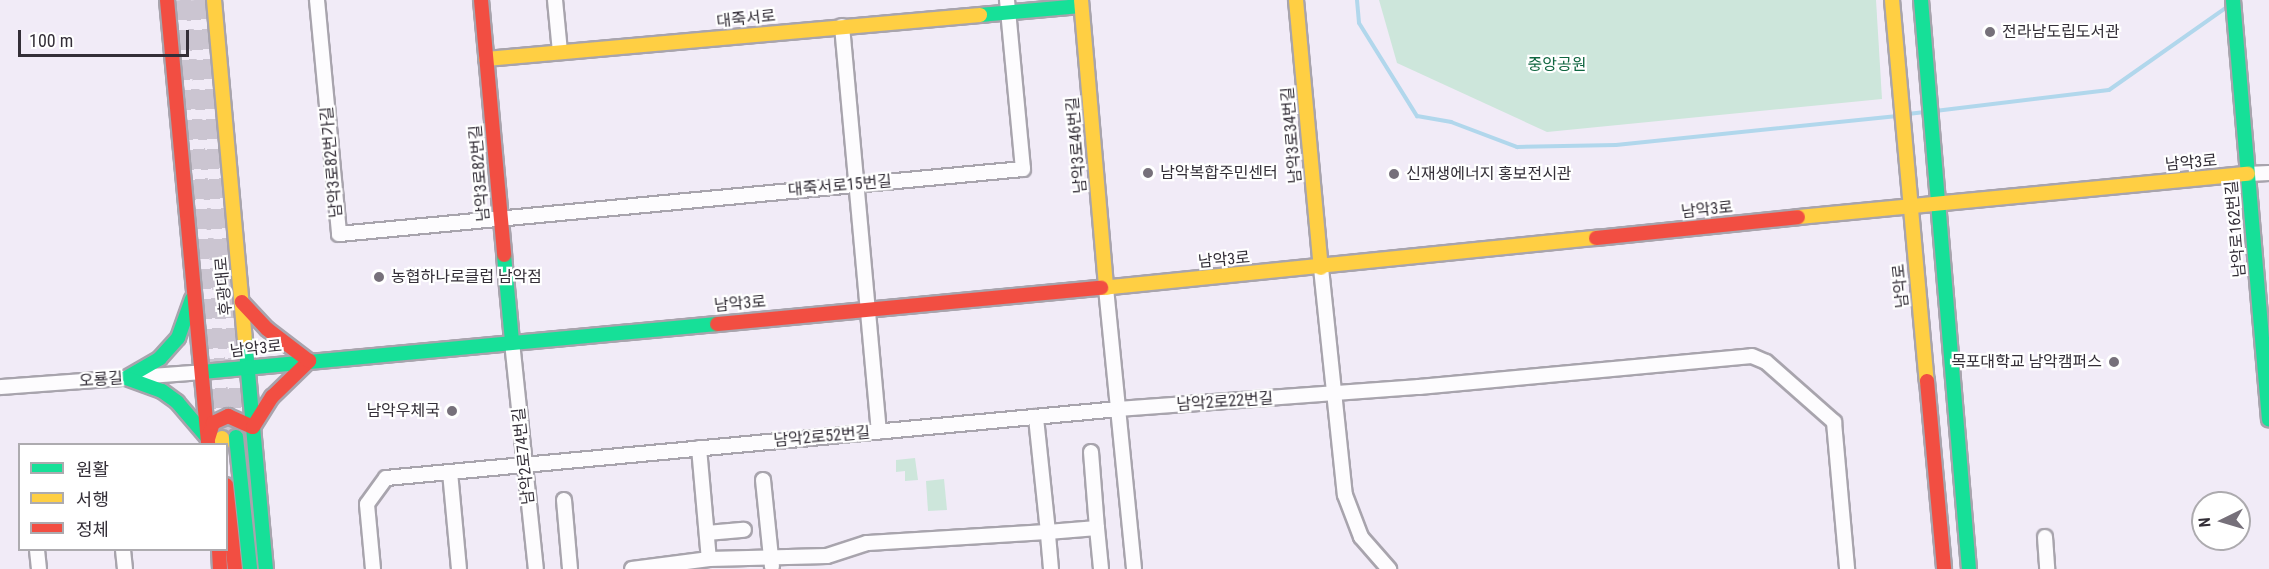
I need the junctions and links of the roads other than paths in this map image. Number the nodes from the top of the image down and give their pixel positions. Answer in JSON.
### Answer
{"nodes":[{"id":1,"x":168,"y":0,"type":"edge"},
{"id":2,"x":214,"y":0,"type":"edge"},
{"id":3,"x":317,"y":0,"type":"edge"},
{"id":4,"x":481,"y":0,"type":"edge"},
{"id":5,"x":555,"y":0,"type":"edge"},
{"id":6,"x":1296,"y":0,"type":"edge"},
{"id":7,"x":1892,"y":0,"type":"edge"},
{"id":8,"x":1921,"y":0,"type":"edge"},
{"id":9,"x":2233,"y":0,"type":"edge"},
{"id":10,"x":1081,"y":3,"type":"edge"},
{"id":11,"x":1008,"y":6,"type":"edge"},
{"id":12,"x":842,"y":26,"type":"junction"},
{"id":13,"x":560,"y":52,"type":"junction"},
{"id":14,"x":486,"y":59,"type":"junction"},
{"id":15,"x":2269,"y":173,"type":"edge"},
{"id":16,"x":2248,"y":174,"type":"junction"},
{"id":17,"x":856,"y":184,"type":"junction"},
{"id":18,"x":1938,"y":202,"type":"junction"},
{"id":19,"x":1910,"y":206,"type":"junction"},
{"id":20,"x":501,"y":219,"type":"junction"},
{"id":21,"x":1321,"y":268,"type":"junction"},
{"id":22,"x":1106,"y":288,"type":"junction"},
{"id":23,"x":195,"y":293,"type":"junction"},
{"id":24,"x":242,"y":302,"type":"junction"},
{"id":25,"x":868,"y":308,"type":"junction"},
{"id":26,"x":512,"y":342,"type":"junction"},
{"id":27,"x":309,"y":361,"type":"junction"},
{"id":28,"x":248,"y":366,"type":"junction"},
{"id":29,"x":202,"y":372,"type":"junction"},
{"id":30,"x":126,"y":378,"type":"junction"},
{"id":31,"x":0,"y":387,"type":"edge"},
{"id":32,"x":1333,"y":394,"type":"junction"},
{"id":33,"x":1118,"y":410,"type":"junction"},
{"id":34,"x":1036,"y":417,"type":"junction"},
{"id":35,"x":2269,"y":419,"type":"edge"},
{"id":36,"x":254,"y":427,"type":"junction"},
{"id":37,"x":879,"y":431,"type":"junction"},
{"id":38,"x":236,"y":437,"type":"tunnel mouth"},
{"id":39,"x":215,"y":441,"type":"edge"},
{"id":40,"x":699,"y":448,"type":"junction"},
{"id":41,"x":1090,"y":452,"type":"dead end"},
{"id":42,"x":526,"y":464,"type":"junction"},
{"id":43,"x":450,"y":472,"type":"junction"},
{"id":44,"x":763,"y":480,"type":"dead end"},
{"id":45,"x":564,"y":500,"type":"dead end"},
{"id":46,"x":228,"y":504,"type":"edge"},
{"id":47,"x":1097,"y":528,"type":"junction"},
{"id":48,"x":744,"y":530,"type":"dead end"},
{"id":49,"x":1048,"y":532,"type":"junction"},
{"id":50,"x":707,"y":533,"type":"junction"},
{"id":51,"x":2045,"y":537,"type":"dead end"},
{"id":52,"x":37,"y":551,"type":"edge"},
{"id":53,"x":123,"y":551,"type":"edge"},
{"id":54,"x":219,"y":551,"type":"edge"},
{"id":55,"x":705,"y":563,"type":"edge"},
{"id":56,"x":772,"y":564,"type":"edge"},
{"id":57,"x":39,"y":569,"type":"edge"},
{"id":58,"x":125,"y":569,"type":"edge"},
{"id":59,"x":220,"y":569,"type":"edge"},
{"id":60,"x":235,"y":569,"type":"edge"},
{"id":61,"x":250,"y":569,"type":"edge"},
{"id":62,"x":266,"y":569,"type":"edge"},
{"id":63,"x":373,"y":569,"type":"edge"},
{"id":64,"x":459,"y":569,"type":"edge"},
{"id":65,"x":536,"y":569,"type":"edge"},
{"id":66,"x":570,"y":569,"type":"edge"},
{"id":67,"x":632,"y":569,"type":"edge"},
{"id":68,"x":1051,"y":569,"type":"edge"},
{"id":69,"x":1101,"y":569,"type":"edge"},
{"id":70,"x":1134,"y":569,"type":"edge"},
{"id":71,"x":1389,"y":569,"type":"edge"},
{"id":72,"x":1847,"y":569,"type":"edge"},
{"id":73,"x":1944,"y":569,"type":"edge"},
{"id":74,"x":1969,"y":569,"type":"edge"},
{"id":75,"x":2047,"y":569,"type":"edge"}],
"edges":[{"from":1,"to":23,"type":"street","name":"후광대로"},
{"from":2,"to":24,"type":"street","name":"후광대로"},
{"from":3,"to":20,"type":"street","name":"남악3로82번가길"},
{"from":4,"to":14,"type":"street","name":"남악3로82번길"},
{"from":5,"to":13,"type":"street"},
{"from":6,"to":21,"type":"street","name":"남악3로34번길"},
{"from":7,"to":19,"type":"street","name":"남악로"},
{"from":8,"to":18,"type":"street"},
{"from":9,"to":16,"type":"street","name":"남악로162번길"},
{"from":10,"to":11,"type":"street","name":"대죽서로"},
{"from":10,"to":22,"type":"street","name":"남악3로46번길"},
{"from":11,"to":12,"type":"street","name":"대죽서로"},
{"from":11,"to":17,"type":"street","name":"대죽서로15번길"},
{"from":12,"to":13,"type":"street","name":"대죽서로"},
{"from":12,"to":17,"type":"street"},
{"from":13,"to":14,"type":"street","name":"대죽서로"},
{"from":14,"to":20,"type":"street","name":"남악3로82번길"},
{"from":15,"to":16,"type":"street"},
{"from":16,"to":18,"type":"street","name":"남악3로"},
{"from":16,"to":35,"type":"street","name":"남악로162번길"},
{"from":17,"to":20,"type":"street","name":"대죽서로15번길"},
{"from":17,"to":25,"type":"street"},
{"from":18,"to":19,"type":"street","name":"남악3로"},
{"from":18,"to":74,"type":"street"},
{"from":19,"to":21,"type":"street","name":"남악3로"},
{"from":19,"to":73,"type":"street","name":"남악로"},
{"from":20,"to":26,"type":"street","name":"남악3로82번길"},
{"from":21,"to":22,"type":"street","name":"남악3로"},
{"from":21,"to":32,"type":"street"},
{"from":22,"to":25,"type":"street","name":"남악3로"},
{"from":22,"to":33,"type":"street"},
{"from":23,"to":29,"type":"street","name":"후광대로"},
{"from":23,"to":30,"type":"street"},
{"from":24,"to":27,"type":"street"},
{"from":24,"to":28,"type":"street","name":"후광대로"},
{"from":25,"to":26,"type":"street","name":"남악3로"},
{"from":25,"to":37,"type":"street"},
{"from":26,"to":27,"type":"street","name":"남악3로"},
{"from":26,"to":42,"type":"street","name":"남악2로74번길"},
{"from":27,"to":28,"type":"street","name":"남악3로"},
{"from":27,"to":36,"type":"street"},
{"from":28,"to":29,"type":"street","name":"남악3로"},
{"from":28,"to":36,"type":"street","name":"후광대로"},
{"from":29,"to":30,"type":"street","name":"오룡길"},
{"from":29,"to":39,"type":"street","name":"후광대로"},
{"from":30,"to":31,"type":"street","name":"오룡길"},
{"from":30,"to":39,"type":"street"},
{"from":32,"to":33,"type":"street","name":"남악2로22번길"},
{"from":32,"to":71,"type":"street"},
{"from":32,"to":72,"type":"street","name":"남악2로22번길"},
{"from":33,"to":34,"type":"street","name":"남악2로52번길"},
{"from":33,"to":70,"type":"street"},
{"from":34,"to":37,"type":"street","name":"남악2로52번길"},
{"from":34,"to":49,"type":"street"},
{"from":36,"to":39,"type":"street"},
{"from":36,"to":62,"type":"street","name":"후광대로"},
{"from":37,"to":40,"type":"street","name":"남악2로52번길"},
{"from":38,"to":61,"type":"street"},
{"from":40,"to":42,"type":"street","name":"남악2로52번길"},
{"from":40,"to":50,"type":"street"},
{"from":41,"to":47,"type":"street"},
{"from":42,"to":43,"type":"street","name":"남악2로52번길"},
{"from":42,"to":65,"type":"street","name":"남악2로74번길"},
{"from":43,"to":63,"type":"street","name":"남악2로52번길"},
{"from":43,"to":64,"type":"street"},
{"from":44,"to":56,"type":"street"},
{"from":45,"to":66,"type":"street"},
{"from":46,"to":60,"type":"street"},
{"from":47,"to":49,"type":"street"},
{"from":47,"to":69,"type":"street"},
{"from":48,"to":50,"type":"street"},
{"from":49,"to":56,"type":"street"},
{"from":49,"to":68,"type":"street"},
{"from":50,"to":55,"type":"street"},
{"from":51,"to":75,"type":"street"},
{"from":52,"to":57,"type":"street"},
{"from":53,"to":58,"type":"street"},
{"from":54,"to":59,"type":"street"},
{"from":55,"to":56,"type":"street"},
{"from":55,"to":67,"type":"street"}]}
